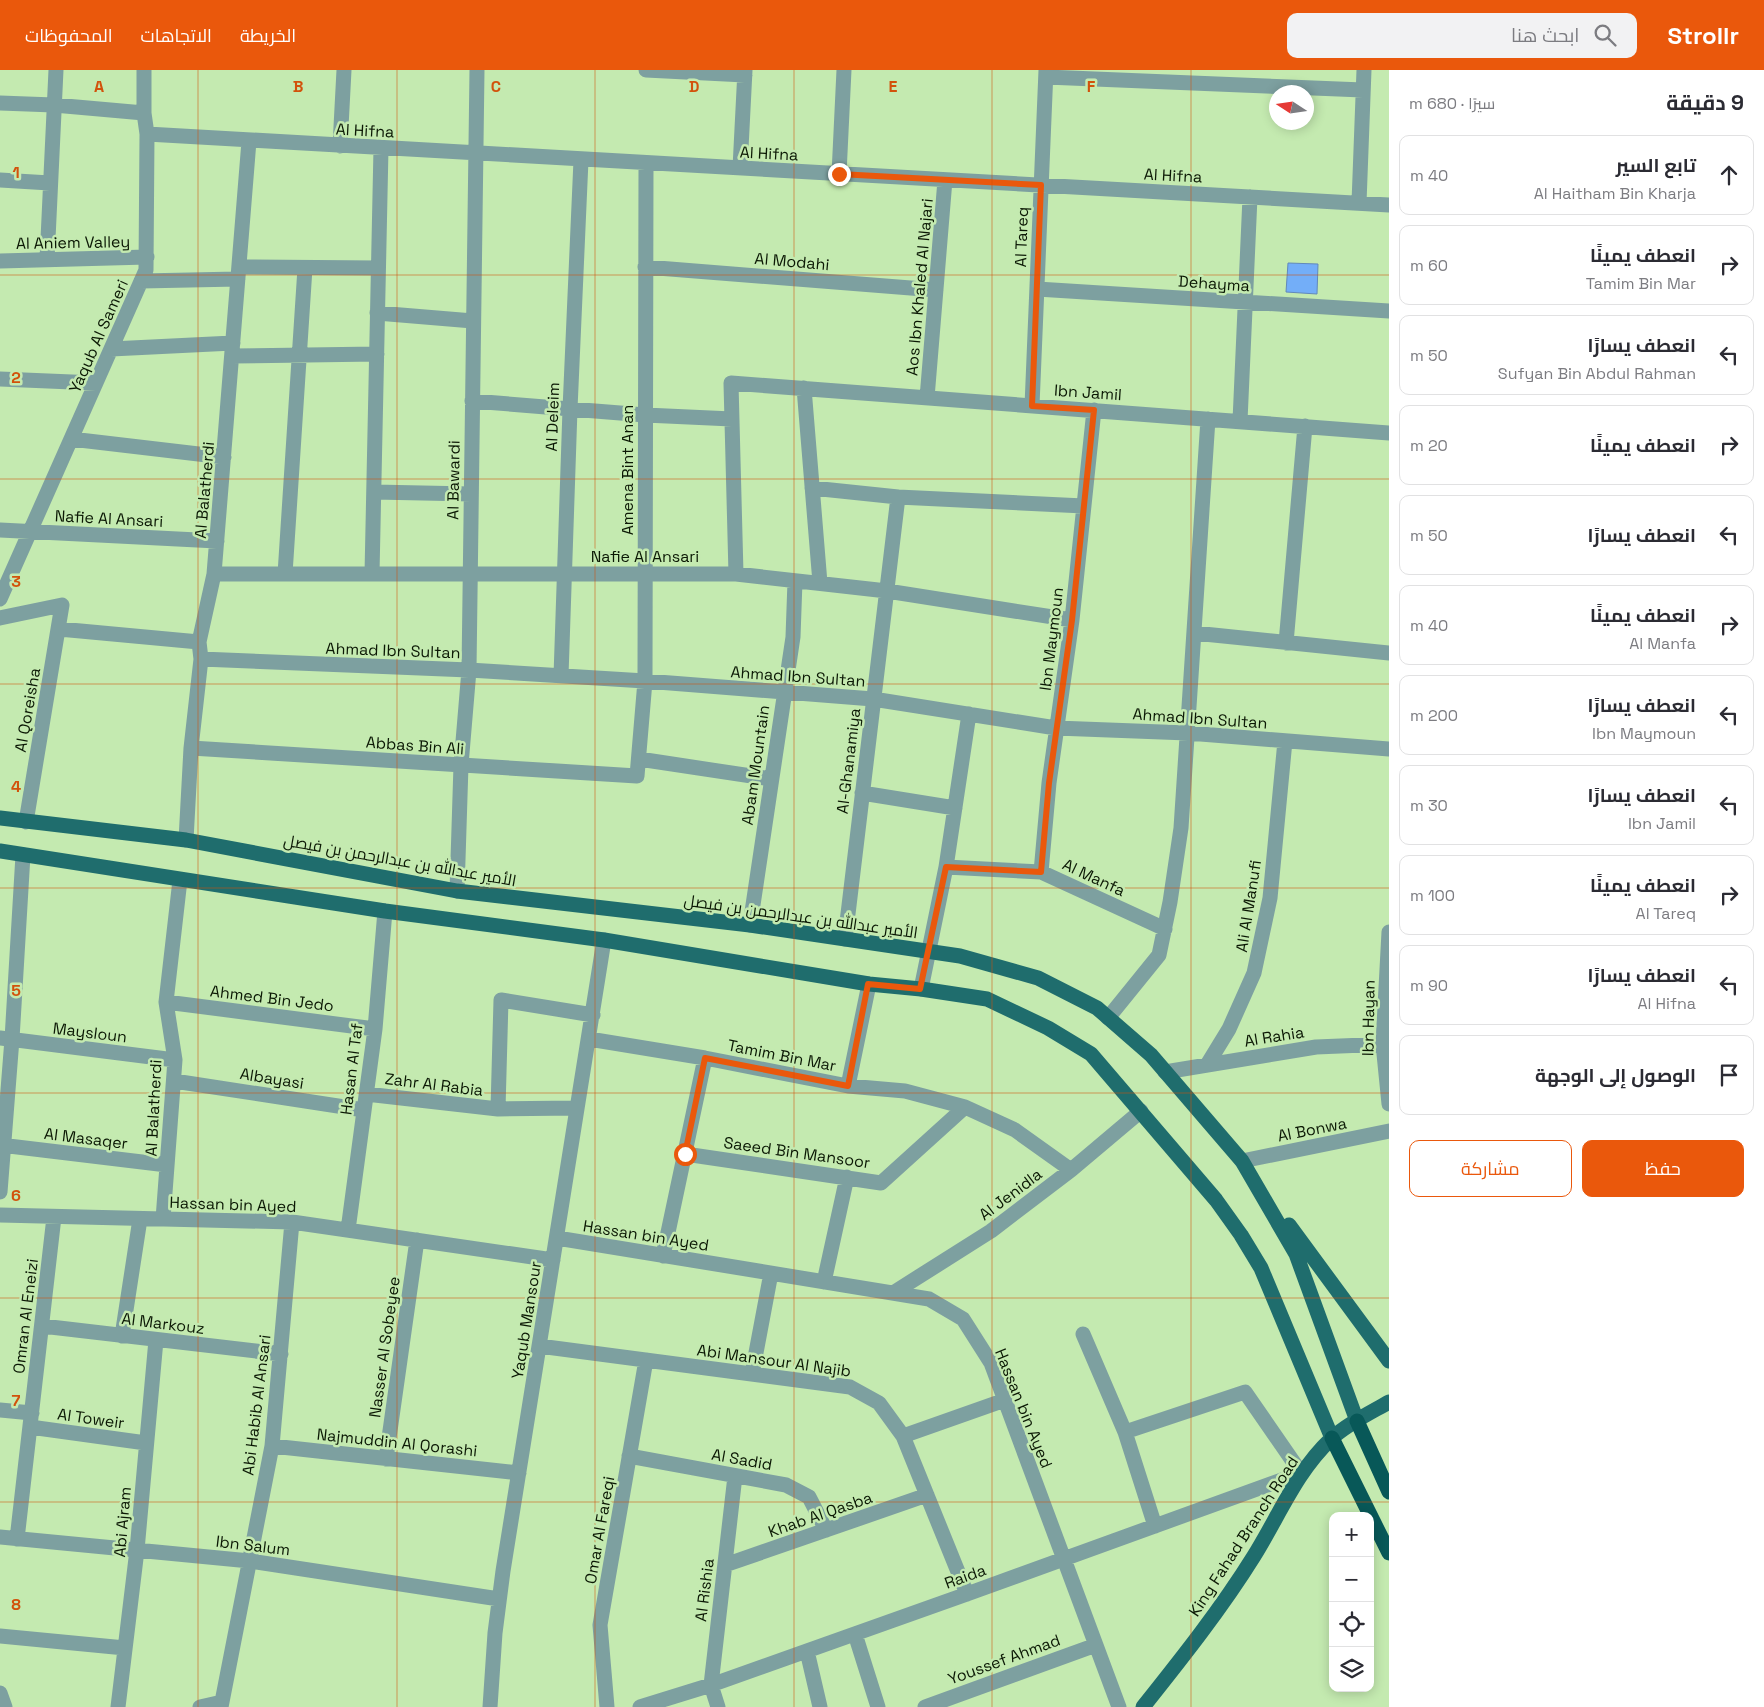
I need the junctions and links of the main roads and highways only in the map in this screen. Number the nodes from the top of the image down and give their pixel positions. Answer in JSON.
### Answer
{"nodes":[{"id":1,"x":0,"y":818,"type":"edge"},
{"id":2,"x":0,"y":851,"type":"edge"},
{"id":3,"x":1242,"y":1161,"type":"junction"},
{"id":4,"x":1389,"y":1361,"type":"edge"},
{"id":5,"x":1389,"y":1402,"type":"edge"},
{"id":6,"x":1357,"y":1421,"type":"junction"},
{"id":7,"x":1332,"y":1438,"type":"junction"},
{"id":8,"x":1389,"y":1492,"type":"edge"},
{"id":9,"x":1389,"y":1553,"type":"edge"},
{"id":10,"x":1144,"y":1707,"type":"edge"}],
"edges":[{"from":1,"to":3,"type":"main road","name":"الأمير عبدالله بن عبدالرحمن بن فيصل"},
{"from":2,"to":7,"type":"main road"},
{"from":3,"to":4,"type":"main road"},
{"from":3,"to":6,"type":"main road","name":"الأمير عبدالله بن عبدالرحمن بن فيصل"},
{"from":5,"to":6,"type":"main road","name":"King Fahad Branch Road"},
{"from":6,"to":7,"type":"main road","name":"King Fahad Branch Road"},
{"from":6,"to":8,"type":"highway"},
{"from":7,"to":9,"type":"highway"},
{"from":7,"to":10,"type":"main road","name":"King Fahad Branch Road"}]}
